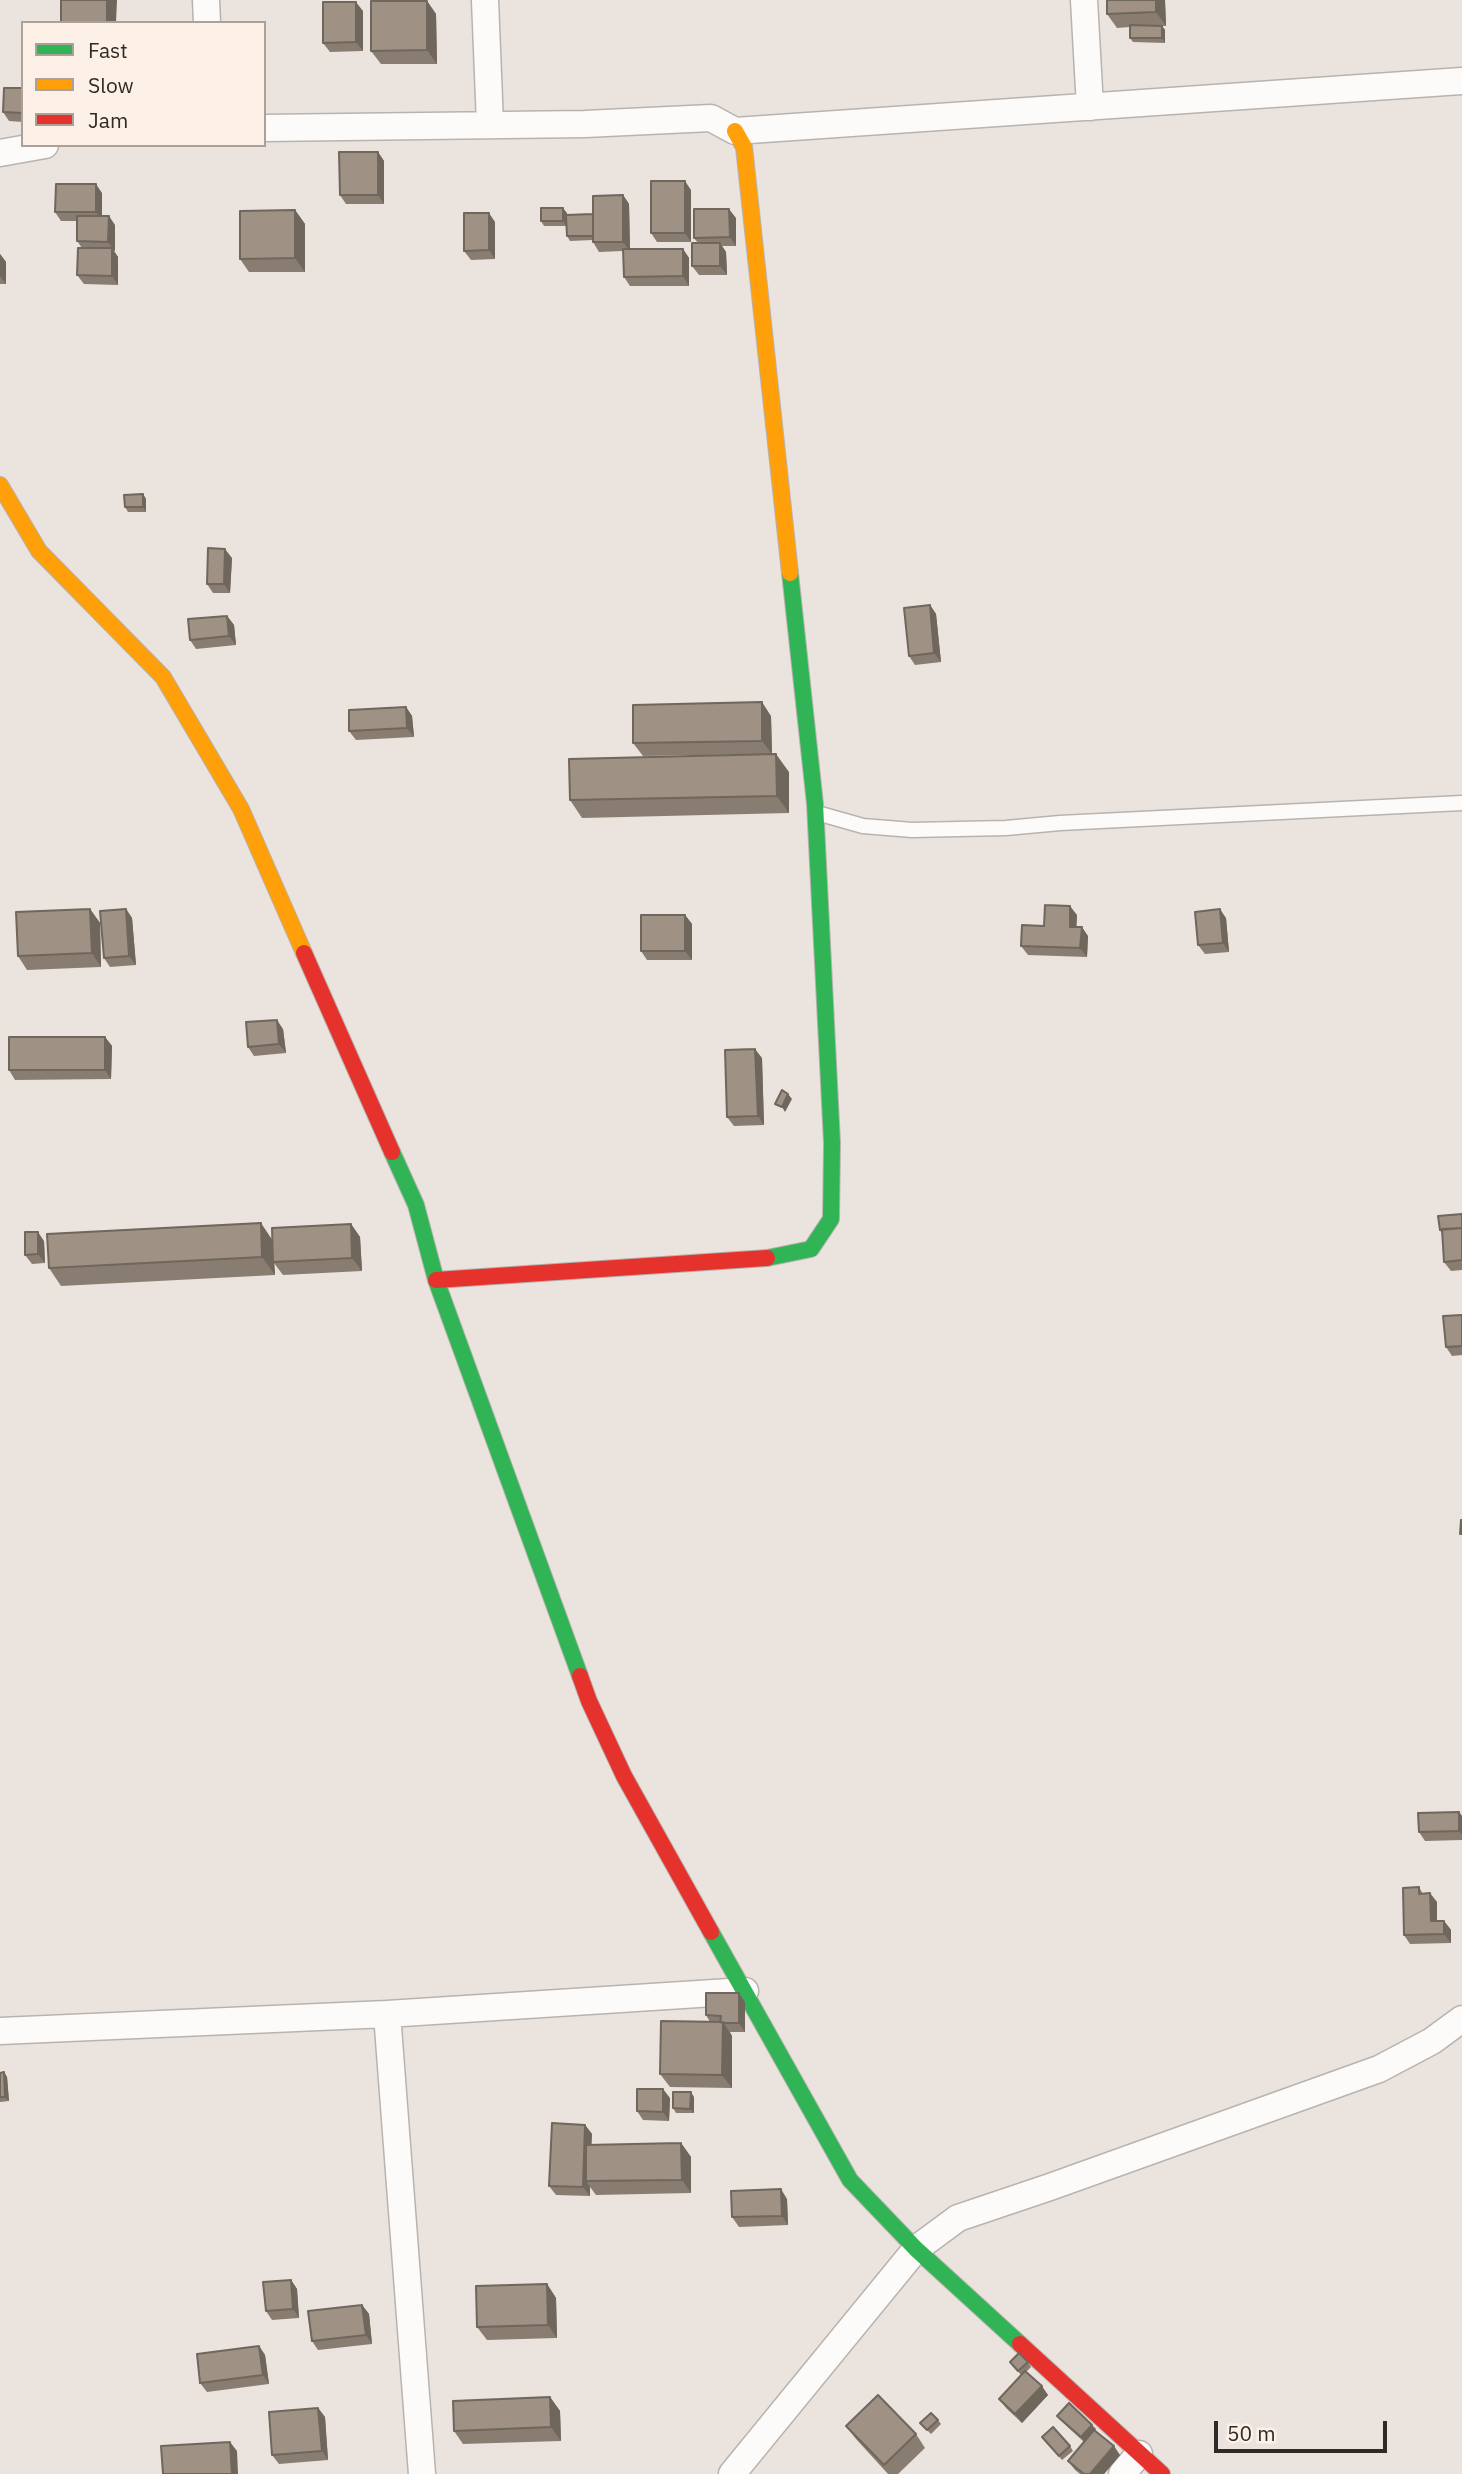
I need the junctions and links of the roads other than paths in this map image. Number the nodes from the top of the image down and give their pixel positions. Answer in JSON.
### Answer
{"nodes":[{"id":1,"x":206,"y":0,"type":"edge"},
{"id":2,"x":485,"y":0,"type":"edge"},
{"id":3,"x":1084,"y":0,"type":"edge"},
{"id":4,"x":207,"y":21,"type":"edge"},
{"id":5,"x":1462,"y":81,"type":"edge"},
{"id":6,"x":1090,"y":107,"type":"junction"},
{"id":7,"x":490,"y":124,"type":"junction"},
{"id":8,"x":266,"y":128,"type":"edge"},
{"id":9,"x":735,"y":131,"type":"junction"},
{"id":10,"x":34,"y":147,"type":"edge"},
{"id":11,"x":0,"y":153,"type":"edge"},
{"id":12,"x":0,"y":485,"type":"edge"},
{"id":13,"x":1462,"y":803,"type":"edge"},
{"id":14,"x":816,"y":812,"type":"junction"},
{"id":15,"x":436,"y":1280,"type":"junction"},
{"id":16,"x":745,"y":1991,"type":"junction"},
{"id":17,"x":387,"y":2014,"type":"junction"},
{"id":18,"x":1462,"y":2019,"type":"edge"},
{"id":19,"x":0,"y":2031,"type":"edge"},
{"id":20,"x":916,"y":2249,"type":"junction"},
{"id":21,"x":1139,"y":2454,"type":"junction"},
{"id":22,"x":422,"y":2474,"type":"edge"},
{"id":23,"x":732,"y":2474,"type":"edge"},
{"id":24,"x":1122,"y":2474,"type":"edge"},
{"id":25,"x":1162,"y":2474,"type":"edge"}],
"edges":[{"from":1,"to":4,"type":"street"},
{"from":2,"to":7,"type":"street"},
{"from":3,"to":6,"type":"street"},
{"from":5,"to":6,"type":"street"},
{"from":6,"to":9,"type":"street"},
{"from":7,"to":8,"type":"street"},
{"from":7,"to":9,"type":"street"},
{"from":9,"to":14,"type":"street"},
{"from":10,"to":11,"type":"street"},
{"from":12,"to":15,"type":"street"},
{"from":13,"to":14,"type":"lane"},
{"from":14,"to":15,"type":"street"},
{"from":15,"to":16,"type":"street"},
{"from":16,"to":17,"type":"street"},
{"from":16,"to":20,"type":"street"},
{"from":17,"to":19,"type":"street"},
{"from":17,"to":22,"type":"street"},
{"from":18,"to":20,"type":"street"},
{"from":20,"to":21,"type":"street"},
{"from":20,"to":23,"type":"street"},
{"from":21,"to":24,"type":"street"},
{"from":21,"to":25,"type":"street"}]}
